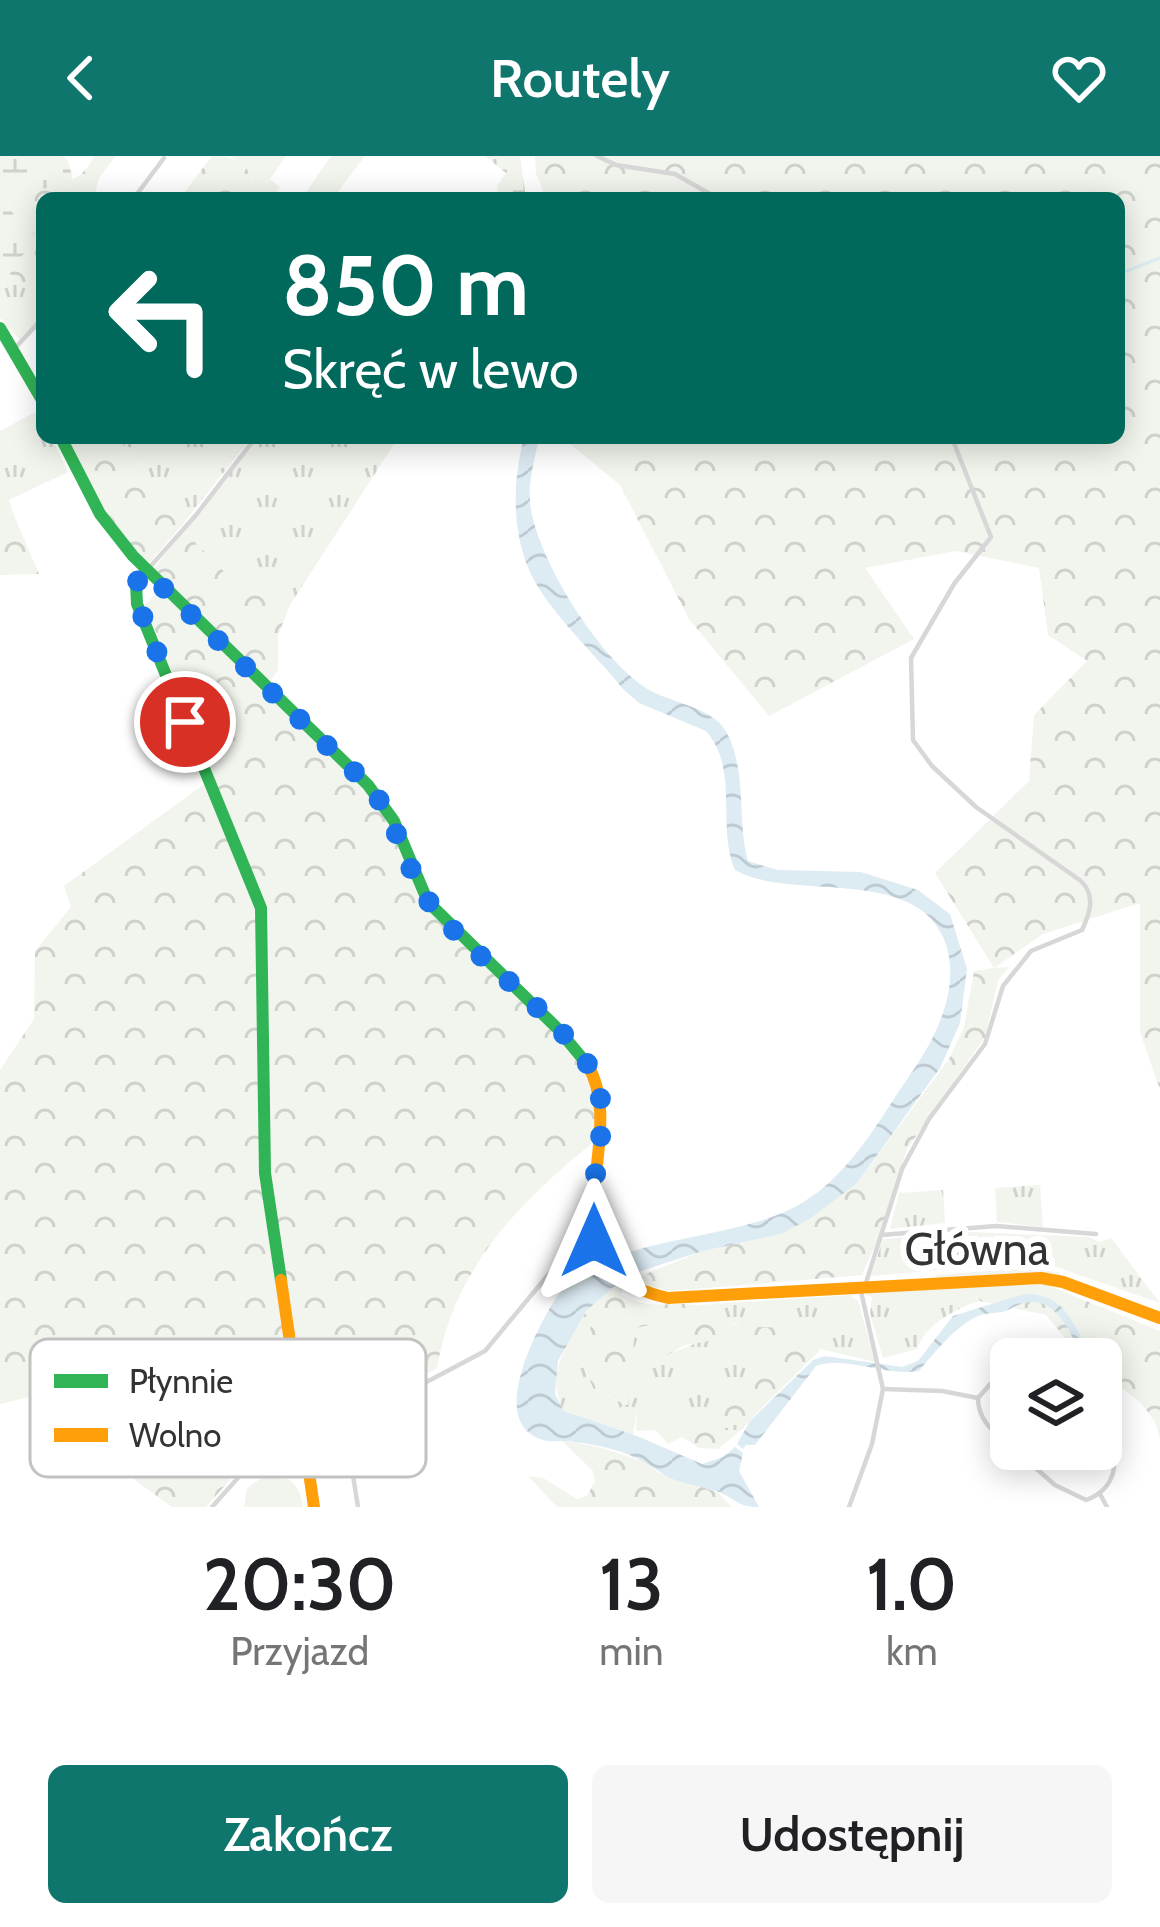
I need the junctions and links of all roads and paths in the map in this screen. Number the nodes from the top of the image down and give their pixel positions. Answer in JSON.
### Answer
{"nodes":[{"id":1,"x":597,"y":156,"type":"edge"},
{"id":2,"x":164,"y":158,"type":"edge"},
{"id":3,"x":138,"y":192,"type":"edge"},
{"id":4,"x":706,"y":192,"type":"edge"},
{"id":5,"x":36,"y":325,"type":"edge"},
{"id":6,"x":0,"y":328,"type":"edge"},
{"id":7,"x":15,"y":348,"type":"junction"},
{"id":8,"x":36,"y":388,"type":"edge"},
{"id":9,"x":64,"y":444,"type":"edge"},
{"id":10,"x":250,"y":444,"type":"edge"},
{"id":11,"x":954,"y":444,"type":"edge"},
{"id":12,"x":146,"y":571,"type":"junction"},
{"id":13,"x":881,"y":1234,"type":"junction"},
{"id":14,"x":1096,"y":1234,"type":"dead end"},
{"id":15,"x":594,"y":1241,"type":"junction"},
{"id":16,"x":863,"y":1286,"type":"junction"},
{"id":17,"x":1160,"y":1318,"type":"edge"},
{"id":18,"x":288,"y":1339,"type":"edge"},
{"id":19,"x":426,"y":1383,"type":"edge"},
{"id":20,"x":990,"y":1384,"type":"edge"},
{"id":21,"x":883,"y":1389,"type":"junction"},
{"id":22,"x":977,"y":1398,"type":"junction"},
{"id":23,"x":990,"y":1429,"type":"edge"},
{"id":24,"x":1039,"y":1470,"type":"edge"},
{"id":25,"x":1112,"y":1470,"type":"edge"},
{"id":26,"x":239,"y":1477,"type":"edge"},
{"id":27,"x":309,"y":1477,"type":"edge"},
{"id":28,"x":353,"y":1477,"type":"edge"},
{"id":29,"x":1100,"y":1494,"type":"junction"},
{"id":30,"x":212,"y":1507,"type":"edge"},
{"id":31,"x":314,"y":1507,"type":"edge"},
{"id":32,"x":358,"y":1507,"type":"edge"},
{"id":33,"x":849,"y":1507,"type":"edge"},
{"id":34,"x":1107,"y":1507,"type":"edge"}],
"edges":[{"from":1,"to":4,"type":"street"},
{"from":2,"to":3,"type":"street"},
{"from":5,"to":7,"type":"street"},
{"from":6,"to":7,"type":"street"},
{"from":7,"to":8,"type":"street"},
{"from":9,"to":12,"type":"street"},
{"from":10,"to":12,"type":"street"},
{"from":11,"to":13,"type":"street"},
{"from":12,"to":15,"type":"street"},
{"from":12,"to":18,"type":"street"},
{"from":13,"to":14,"type":"street"},
{"from":13,"to":16,"type":"street"},
{"from":15,"to":16,"type":"street","name":"Główna"},
{"from":15,"to":19,"type":"street"},
{"from":16,"to":17,"type":"street","name":"Główna"},
{"from":16,"to":21,"type":"street"},
{"from":20,"to":22,"type":"street"},
{"from":21,"to":22,"type":"street"},
{"from":21,"to":33,"type":"street"},
{"from":22,"to":23,"type":"street"},
{"from":24,"to":29,"type":"street"},
{"from":25,"to":29,"type":"street"},
{"from":26,"to":30,"type":"street"},
{"from":27,"to":31,"type":"street"},
{"from":28,"to":32,"type":"street"},
{"from":29,"to":34,"type":"street"}]}
